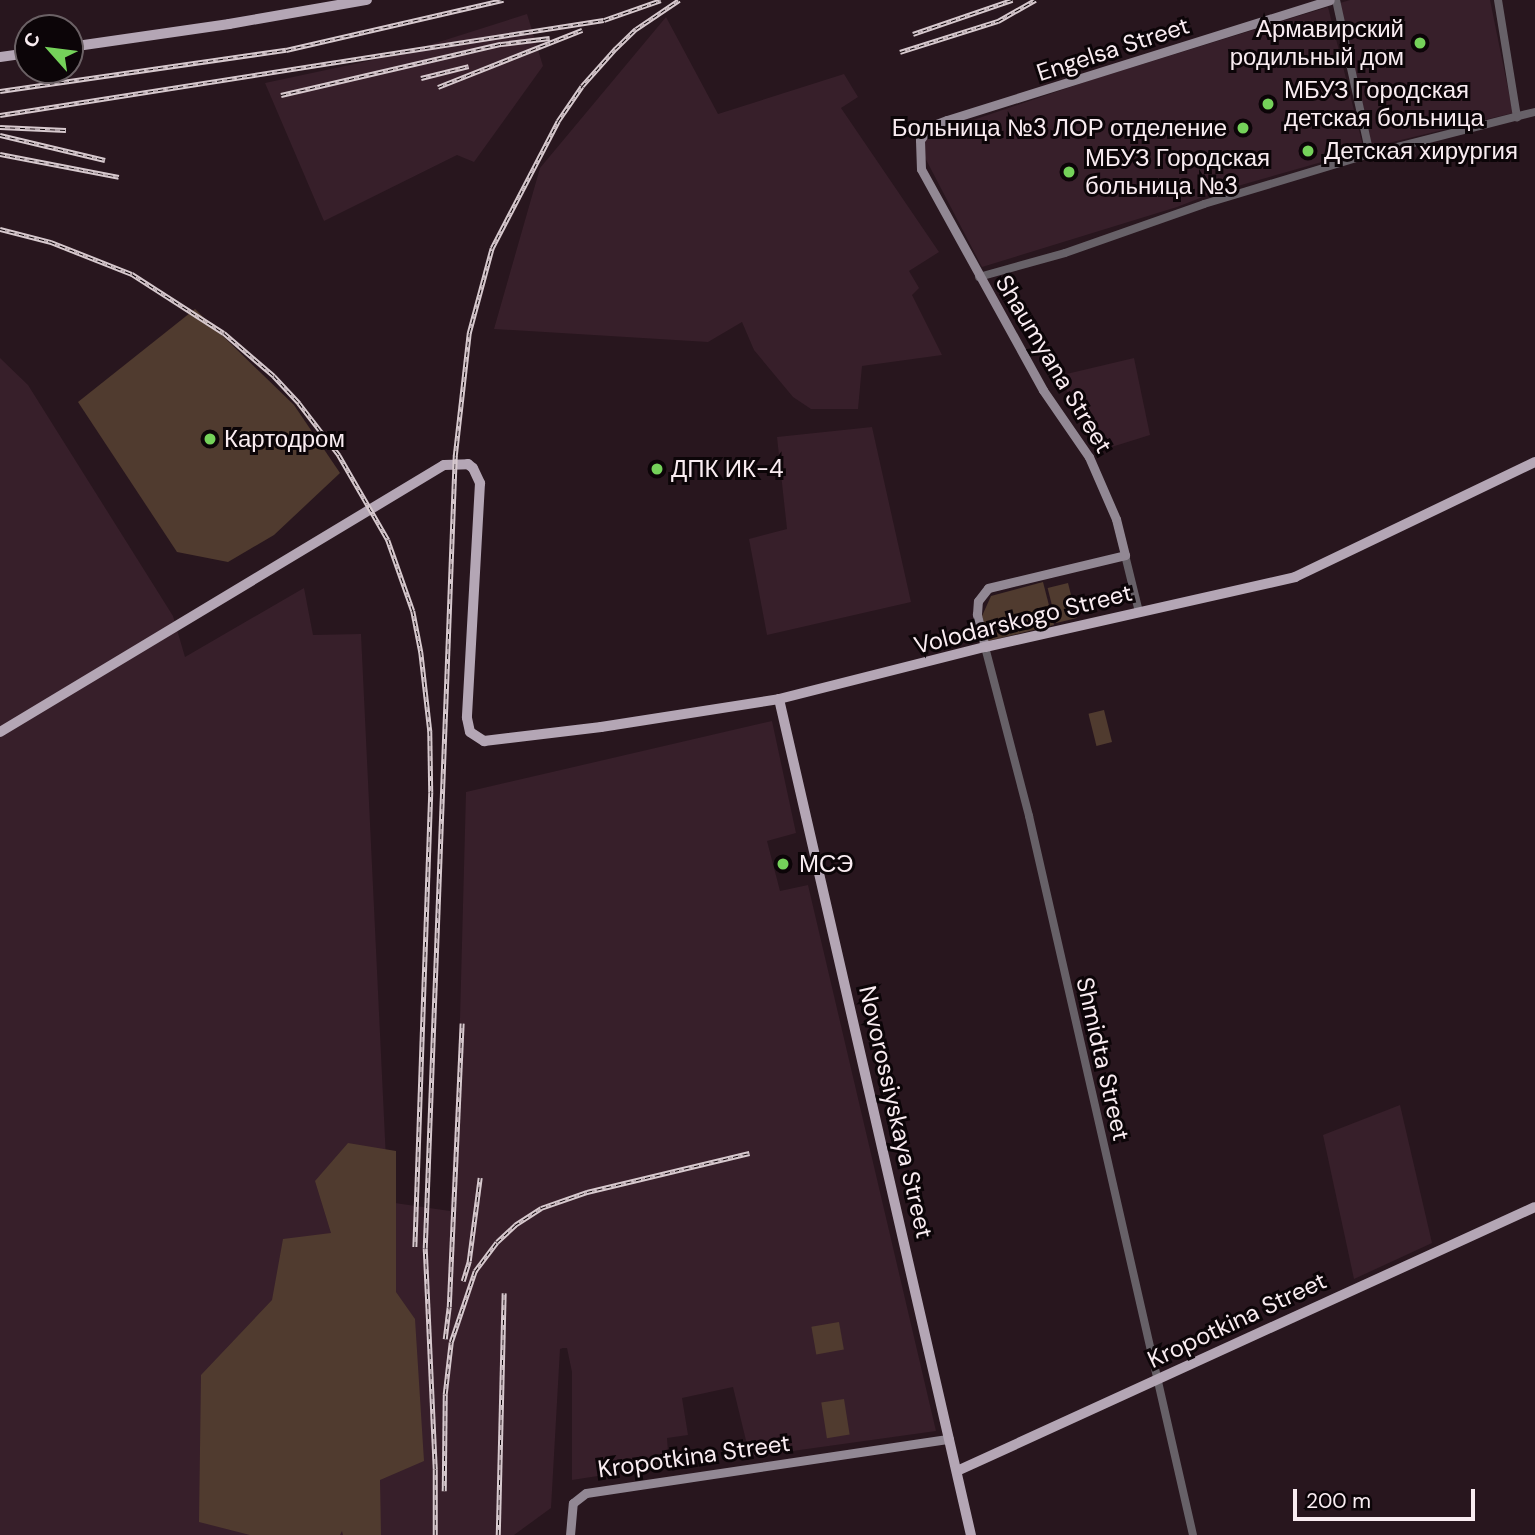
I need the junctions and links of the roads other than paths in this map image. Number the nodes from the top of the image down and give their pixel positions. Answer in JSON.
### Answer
{"nodes":[{"id":1,"x":367,"y":0,"type":"edge"},
{"id":2,"x":1330,"y":0,"type":"edge"},
{"id":3,"x":1336,"y":0,"type":"edge"},
{"id":4,"x":1498,"y":0,"type":"edge"},
{"id":5,"x":84,"y":45,"type":"edge"},
{"id":6,"x":1535,"y":112,"type":"edge"},
{"id":7,"x":1517,"y":117,"type":"junction"},
{"id":8,"x":919,"y":145,"type":"joint"},
{"id":9,"x":1370,"y":154,"type":"junction"},
{"id":10,"x":979,"y":277,"type":"junction"},
{"id":11,"x":1535,"y":462,"type":"edge"},
{"id":12,"x":1125,"y":555,"type":"junction"},
{"id":13,"x":982,"y":593,"type":"joint"},
{"id":14,"x":1139,"y":612,"type":"junction"},
{"id":15,"x":985,"y":647,"type":"junction"},
{"id":16,"x":779,"y":699,"type":"junction"},
{"id":17,"x":0,"y":732,"type":"edge"},
{"id":18,"x":1535,"y":1207,"type":"edge"},
{"id":19,"x":1158,"y":1379,"type":"junction"},
{"id":20,"x":949,"y":1439,"type":"junction"},
{"id":21,"x":957,"y":1471,"type":"junction"},
{"id":22,"x":570,"y":1535,"type":"edge"},
{"id":23,"x":971,"y":1535,"type":"edge"},
{"id":24,"x":1193,"y":1535,"type":"edge"}],
"edges":[{"from":1,"to":5,"type":"main road"},
{"from":2,"to":8,"type":"main road","name":"Engelsa Street"},
{"from":3,"to":9,"type":"street"},
{"from":4,"to":7,"type":"street"},
{"from":6,"to":7,"type":"street"},
{"from":7,"to":9,"type":"street"},
{"from":8,"to":10,"type":"main road","name":"Shaumyana Street"},
{"from":9,"to":10,"type":"street"},
{"from":10,"to":12,"type":"main road","name":"Shaumyana Street"},
{"from":11,"to":14,"type":"main road","name":"Volodarskogo Street"},
{"from":12,"to":13,"type":"main road","name":"Volodarskogo Street"},
{"from":12,"to":14,"type":"street","name":"Shaumyana Street"},
{"from":13,"to":15,"type":"main road","name":"Shmidta Street"},
{"from":14,"to":15,"type":"main road","name":"Volodarskogo Street"},
{"from":15,"to":16,"type":"main road","name":"Volodarskogo Street"},
{"from":15,"to":19,"type":"street","name":"Shmidta Street"},
{"from":16,"to":17,"type":"main road","name":"Volodarskogo Street"},
{"from":16,"to":20,"type":"main road","name":"Novorossiyskaya Street"},
{"from":18,"to":19,"type":"main road","name":"Kropotkina Street"},
{"from":19,"to":21,"type":"main road","name":"Kropotkina Street"},
{"from":19,"to":24,"type":"street","name":"Shmidta Street"},
{"from":20,"to":21,"type":"main road","name":"Novorossiyskaya Street"},
{"from":20,"to":22,"type":"main road","name":"Kropotkina Street"},
{"from":21,"to":23,"type":"main road","name":"Novorossiyskaya Street"}]}
